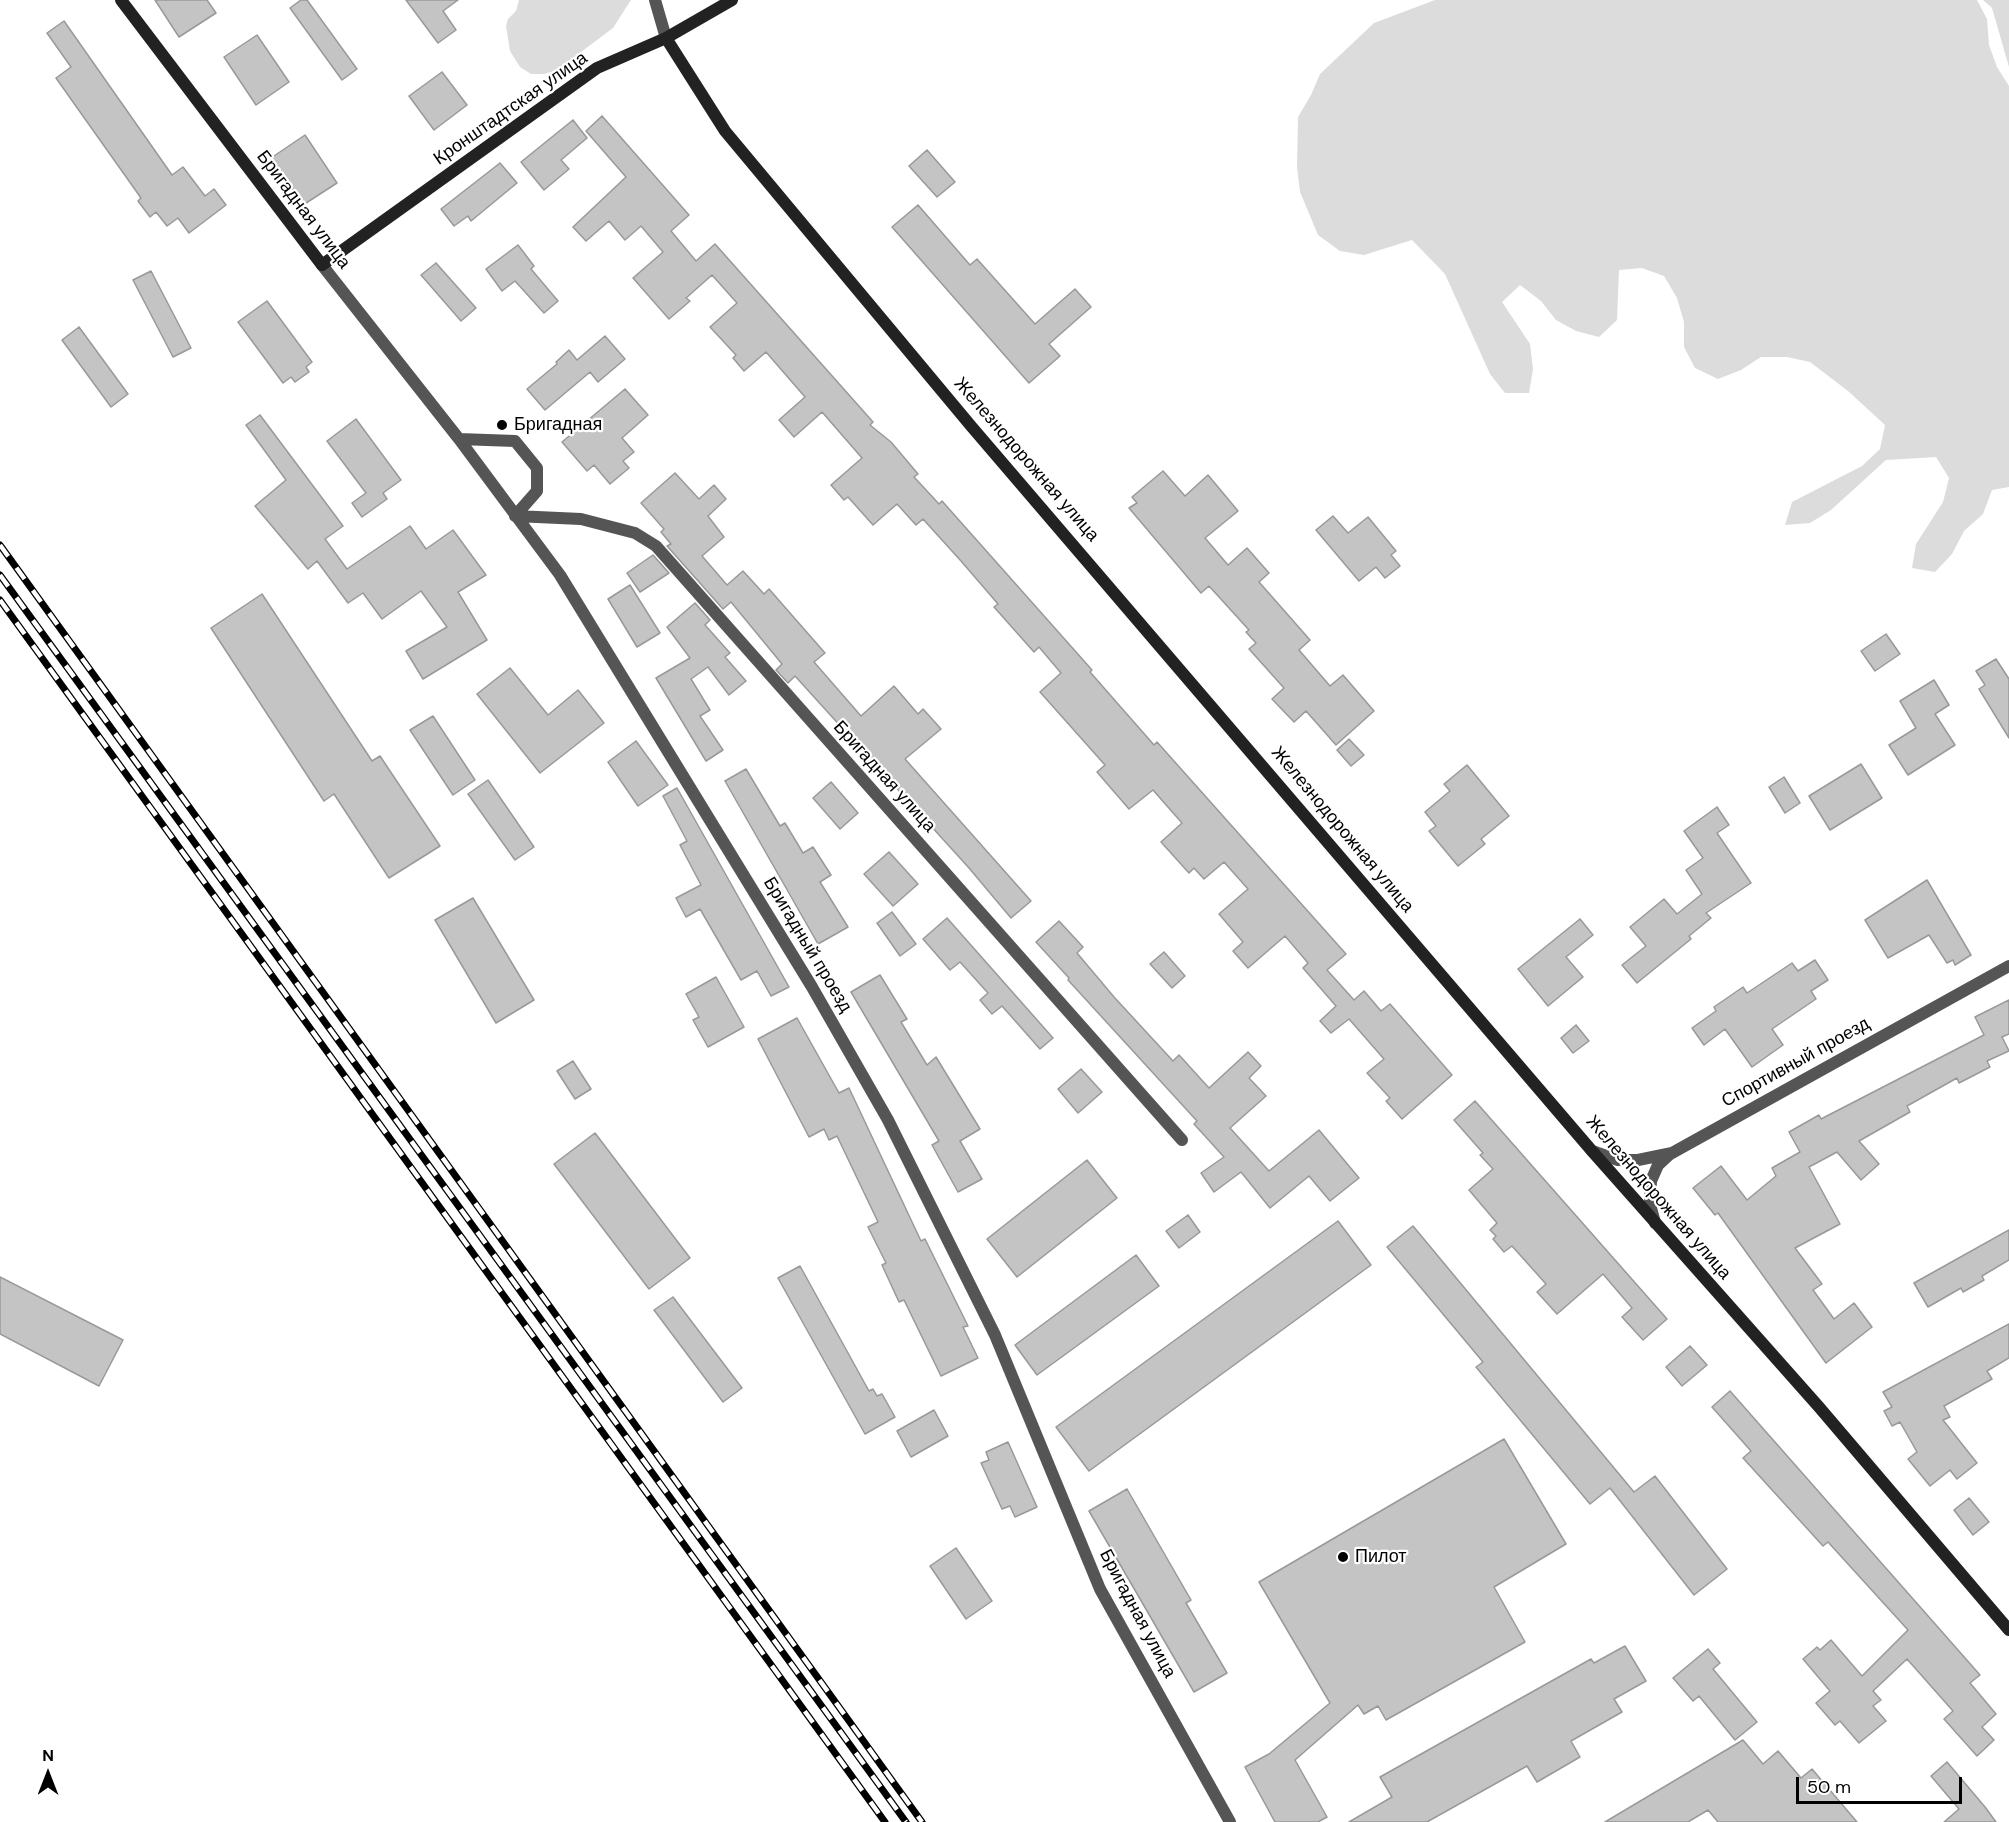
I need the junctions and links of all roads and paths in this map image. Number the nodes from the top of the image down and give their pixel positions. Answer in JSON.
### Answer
{"nodes":[{"id":1,"x":121,"y":0,"type":"edge"},
{"id":2,"x":655,"y":0,"type":"edge"},
{"id":3,"x":732,"y":0,"type":"edge"},
{"id":4,"x":666,"y":38,"type":"junction"},
{"id":5,"x":322,"y":265,"type":"junction"},
{"id":6,"x":459,"y":439,"type":"junction"},
{"id":7,"x":515,"y":516,"type":"junction"},
{"id":8,"x":2009,"y":966,"type":"edge"},
{"id":9,"x":1182,"y":1140,"type":"dead end"},
{"id":10,"x":1592,"y":1151,"type":"junction"},
{"id":11,"x":1672,"y":1153,"type":"junction"},
{"id":12,"x":1655,"y":1224,"type":"junction"},
{"id":13,"x":1028,"y":1415,"type":"joint"},
{"id":14,"x":2009,"y":1630,"type":"edge"},
{"id":15,"x":1230,"y":1822,"type":"edge"}],
"edges":[{"from":1,"to":5,"type":"street","name":"Бригадная улица"},
{"from":2,"to":4,"type":"street"},
{"from":3,"to":4,"type":"street","name":"Кронштадтская улица"},
{"from":4,"to":5,"type":"street","name":"Кронштадтская улица"},
{"from":4,"to":10,"type":"street","name":"Железнодорожная улица"},
{"from":5,"to":6,"type":"street","name":"Бригадная улица"},
{"from":6,"to":7,"type":"street","name":"Бригадная улица"},
{"from":6,"to":7,"type":"street"},
{"from":7,"to":9,"type":"street","name":"Бригадная улица"},
{"from":7,"to":13,"type":"street","name":"Бригадный проезд"},
{"from":8,"to":11,"type":"street","name":"Спортивный проезд"},
{"from":10,"to":11,"type":"street","name":"Спортивный проезд"},
{"from":10,"to":12,"type":"street","name":"Железнодорожная улица"},
{"from":11,"to":12,"type":"street"},
{"from":12,"to":14,"type":"street","name":"Железнодорожная улица"},
{"from":13,"to":15,"type":"street","name":"Бригадная улица"}]}
